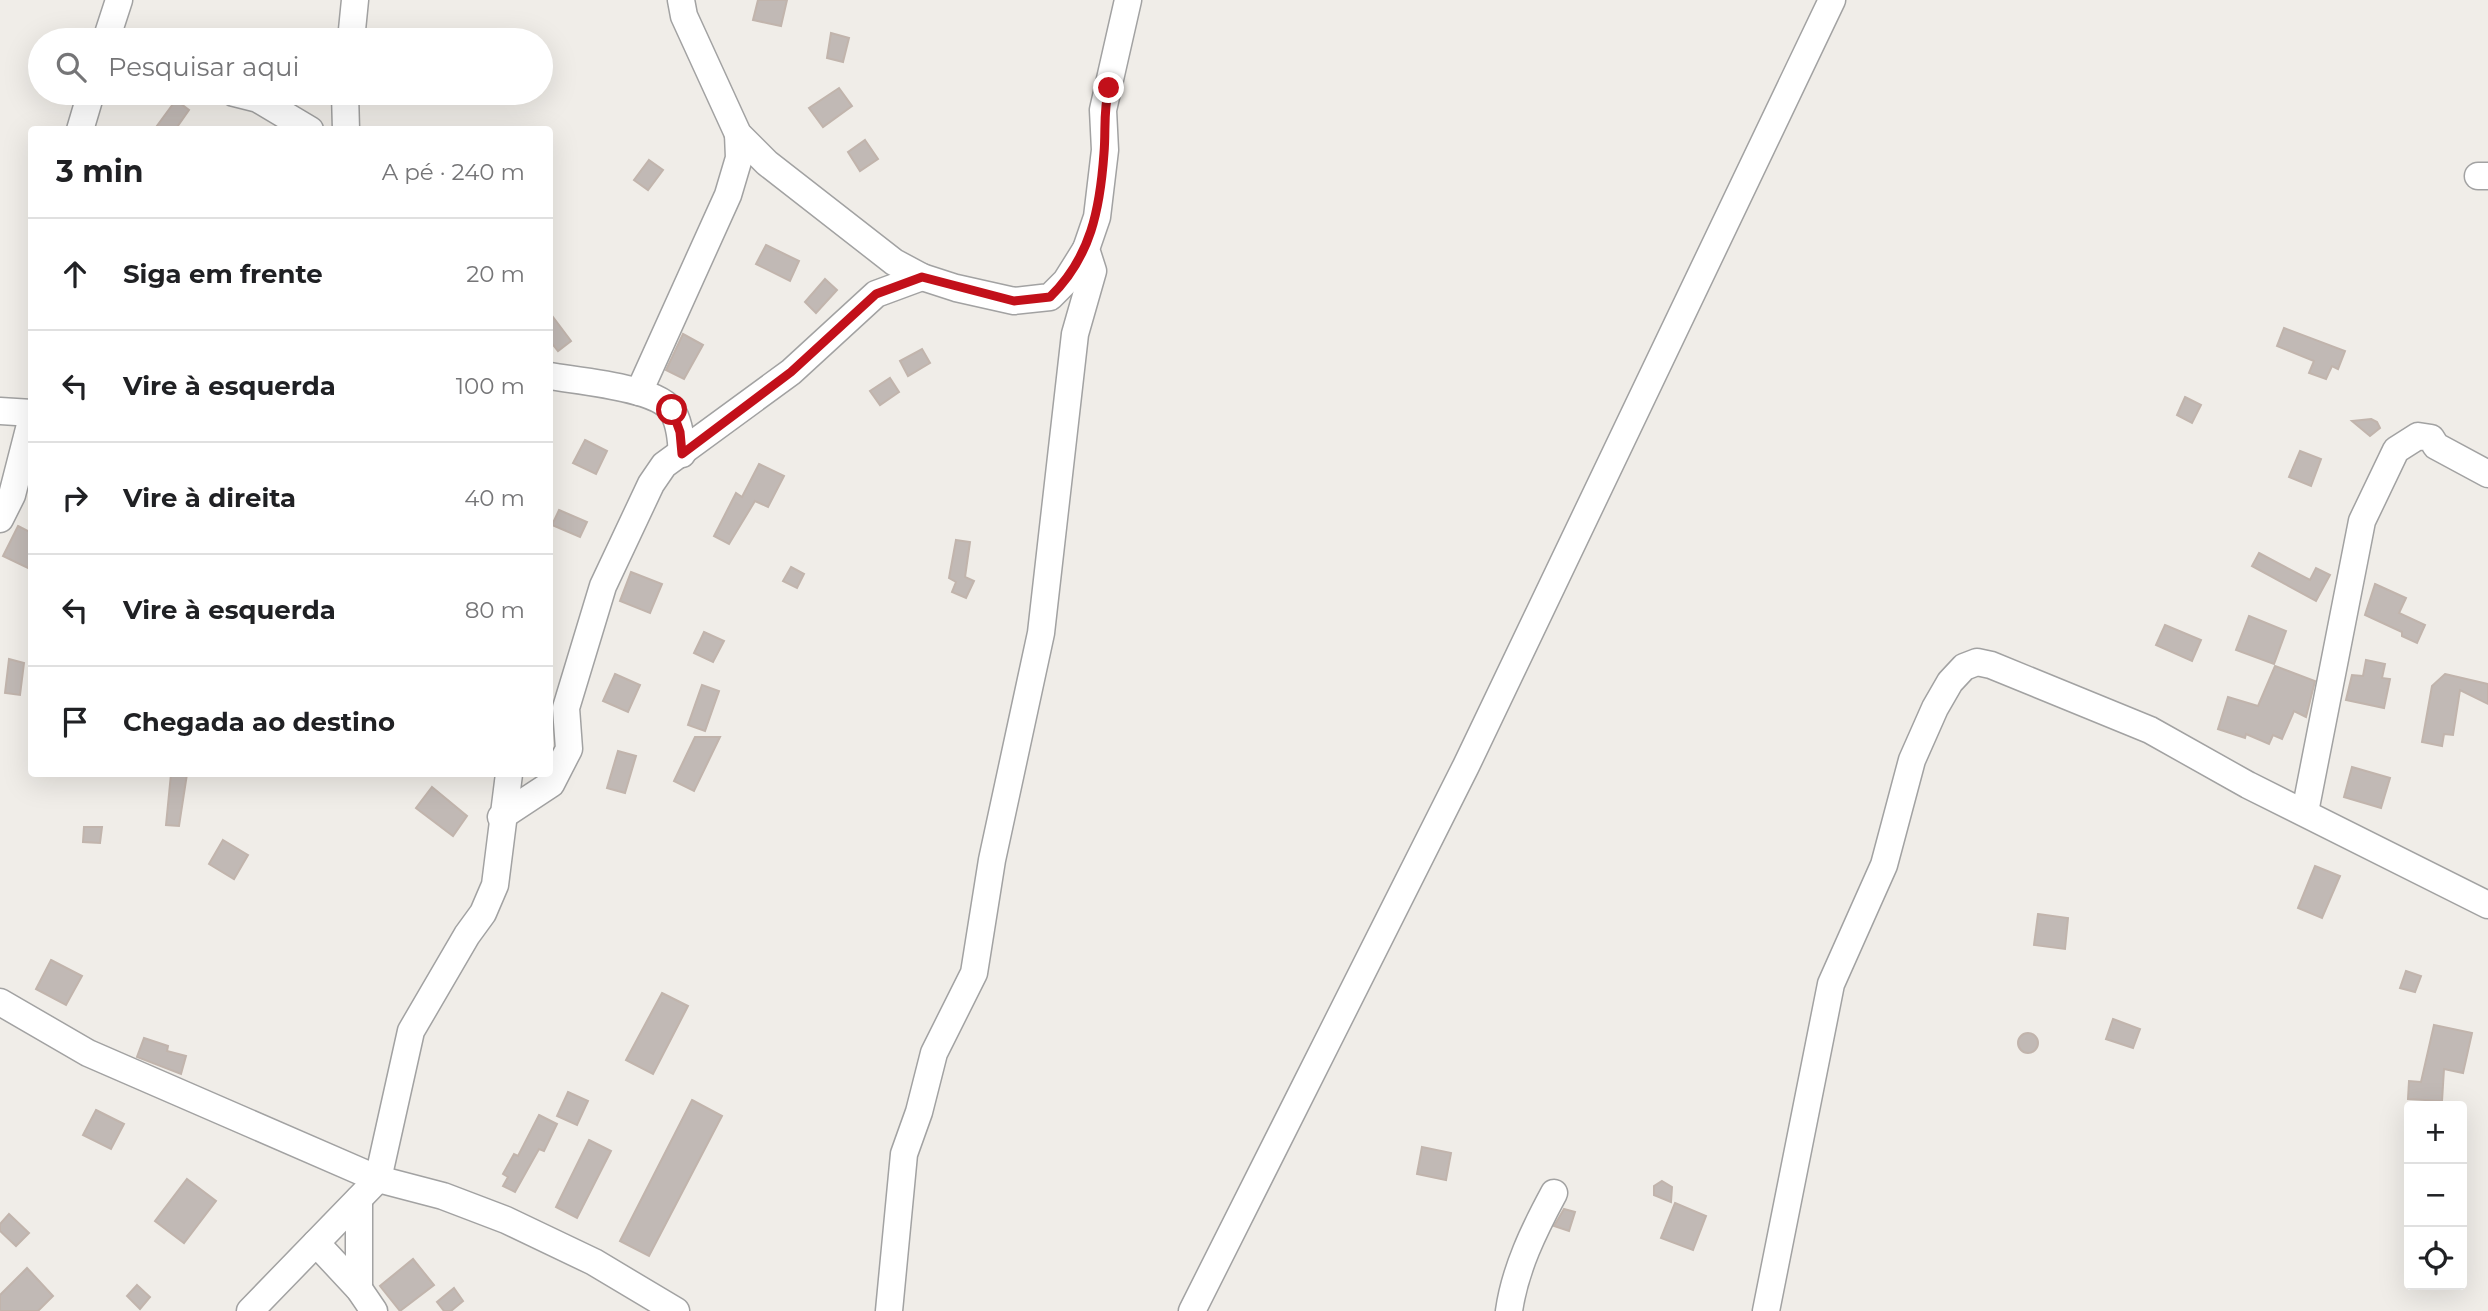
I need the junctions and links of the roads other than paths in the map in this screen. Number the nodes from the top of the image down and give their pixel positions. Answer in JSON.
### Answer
{"nodes":[{"id":1,"x":119,"y":0,"type":"edge"},
{"id":2,"x":355,"y":0,"type":"edge"},
{"id":3,"x":681,"y":0,"type":"edge"},
{"id":4,"x":1128,"y":0,"type":"edge"},
{"id":5,"x":1832,"y":0,"type":"edge"},
{"id":6,"x":110,"y":28,"type":"edge"},
{"id":7,"x":352,"y":28,"type":"edge"},
{"id":8,"x":87,"y":105,"type":"edge"},
{"id":9,"x":268,"y":105,"type":"edge"},
{"id":10,"x":345,"y":105,"type":"edge"},
{"id":11,"x":81,"y":126,"type":"edge"},
{"id":12,"x":303,"y":126,"type":"edge"},
{"id":13,"x":346,"y":126,"type":"edge"},
{"id":14,"x":738,"y":135,"type":"junction"},
{"id":15,"x":1086,"y":249,"type":"junction"},
{"id":16,"x":878,"y":252,"type":"junction"},
{"id":17,"x":922,"y":277,"type":"junction"},
{"id":18,"x":876,"y":294,"type":"junction"},
{"id":19,"x":553,"y":377,"type":"edge"},
{"id":20,"x":639,"y":392,"type":"junction"},
{"id":21,"x":0,"y":411,"type":"edge"},
{"id":22,"x":28,"y":414,"type":"edge"},
{"id":23,"x":28,"y":431,"type":"edge"},
{"id":24,"x":682,"y":454,"type":"junction"},
{"id":25,"x":2488,"y":474,"type":"edge"},
{"id":26,"x":0,"y":519,"type":"edge"},
{"id":27,"x":508,"y":777,"type":"edge"},
{"id":28,"x":2305,"y":812,"type":"junction"},
{"id":29,"x":501,"y":817,"type":"junction"},
{"id":30,"x":2488,"y":905,"type":"edge"},
{"id":31,"x":0,"y":1002,"type":"edge"},
{"id":32,"x":378,"y":1179,"type":"junction"},
{"id":33,"x":1554,"y":1193,"type":"dead end"},
{"id":34,"x":359,"y":1199,"type":"junction"},
{"id":35,"x":316,"y":1243,"type":"junction"},
{"id":36,"x":359,"y":1289,"type":"junction"},
{"id":37,"x":250,"y":1311,"type":"edge"},
{"id":38,"x":374,"y":1311,"type":"edge"},
{"id":39,"x":676,"y":1311,"type":"edge"},
{"id":40,"x":889,"y":1311,"type":"edge"},
{"id":41,"x":1192,"y":1311,"type":"edge"},
{"id":42,"x":1509,"y":1311,"type":"edge"},
{"id":43,"x":1766,"y":1311,"type":"edge"}],
"edges":[{"from":1,"to":6,"type":"street"},
{"from":2,"to":7,"type":"street"},
{"from":3,"to":14,"type":"street"},
{"from":4,"to":15,"type":"street"},
{"from":5,"to":41,"type":"street"},
{"from":8,"to":11,"type":"street"},
{"from":9,"to":12,"type":"street"},
{"from":10,"to":13,"type":"street"},
{"from":14,"to":16,"type":"street"},
{"from":14,"to":20,"type":"street"},
{"from":15,"to":17,"type":"street"},
{"from":15,"to":40,"type":"street"},
{"from":16,"to":17,"type":"street"},
{"from":16,"to":18,"type":"street"},
{"from":17,"to":18,"type":"street"},
{"from":18,"to":24,"type":"street"},
{"from":19,"to":20,"type":"street"},
{"from":20,"to":24,"type":"street"},
{"from":21,"to":22,"type":"street"},
{"from":23,"to":26,"type":"street"},
{"from":24,"to":29,"type":"street"},
{"from":25,"to":28,"type":"street"},
{"from":27,"to":29,"type":"street"},
{"from":28,"to":30,"type":"street"},
{"from":28,"to":43,"type":"street"},
{"from":29,"to":32,"type":"street"},
{"from":31,"to":32,"type":"street"},
{"from":32,"to":34,"type":"street"},
{"from":32,"to":39,"type":"street"},
{"from":33,"to":42,"type":"street"},
{"from":34,"to":35,"type":"street"},
{"from":34,"to":36,"type":"street"},
{"from":35,"to":36,"type":"street"},
{"from":35,"to":37,"type":"street"},
{"from":36,"to":38,"type":"street"}]}
